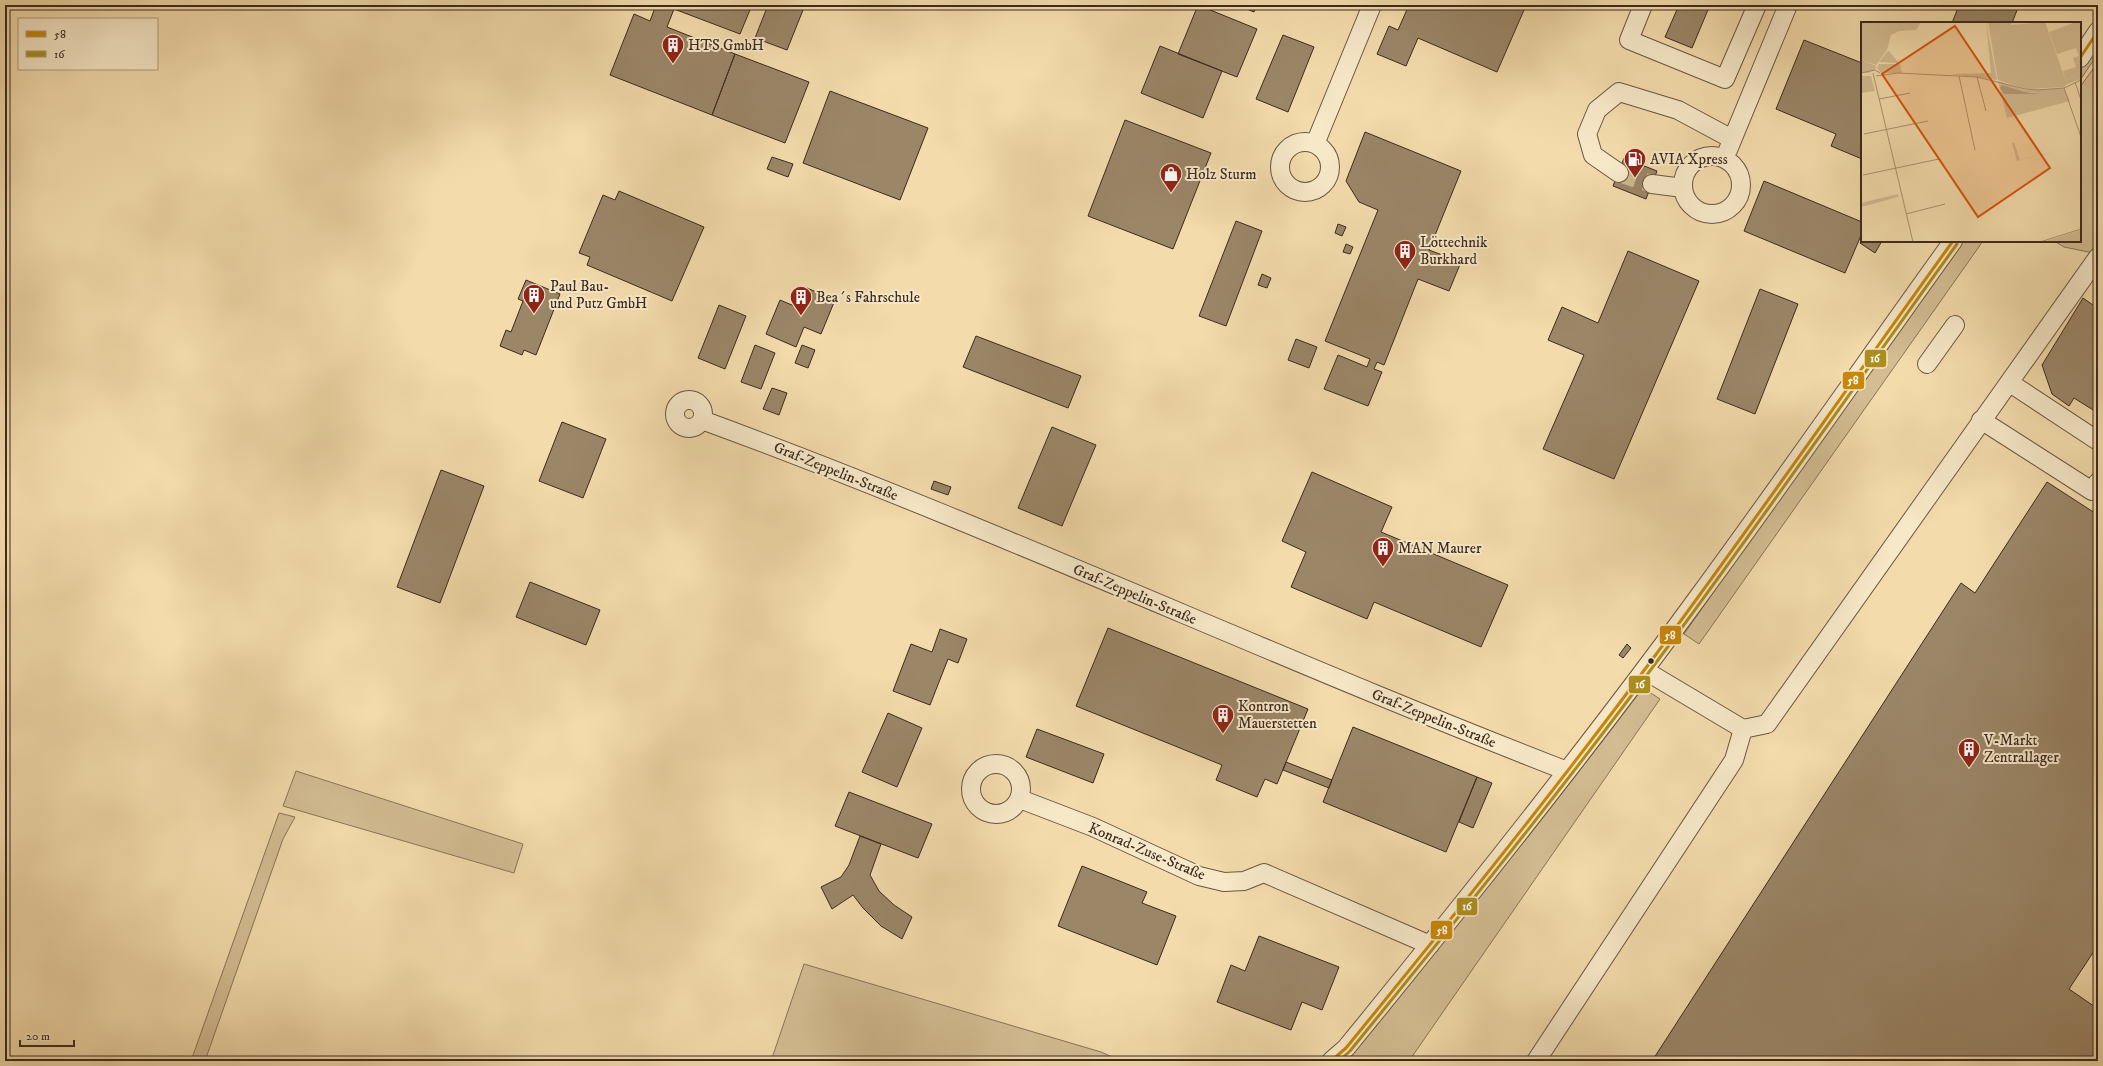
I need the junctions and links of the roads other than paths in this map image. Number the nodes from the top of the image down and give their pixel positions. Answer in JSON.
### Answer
{"nodes":[{"id":1,"x":1372,"y":5,"type":"edge"},
{"id":2,"x":1643,"y":5,"type":"edge"},
{"id":3,"x":1757,"y":5,"type":"edge"},
{"id":4,"x":1788,"y":5,"type":"edge"},
{"id":5,"x":2098,"y":31,"type":"edge"},
{"id":6,"x":2081,"y":56,"type":"edge"},
{"id":7,"x":1732,"y":139,"type":"junction"},
{"id":8,"x":1315,"y":144,"type":"dead end"},
{"id":9,"x":1724,"y":158,"type":"junction"},
{"id":10,"x":1619,"y":173,"type":"tunnel mouth"},
{"id":11,"x":1652,"y":184,"type":"tunnel mouth"},
{"id":12,"x":1683,"y":188,"type":"junction"},
{"id":13,"x":1952,"y":242,"type":"edge"},
{"id":14,"x":2098,"y":257,"type":"edge"},
{"id":15,"x":1955,"y":325,"type":"dead end"},
{"id":16,"x":1927,"y":364,"type":"dead end"},
{"id":17,"x":2010,"y":383,"type":"junction"},
{"id":18,"x":702,"y":420,"type":"dead end"},
{"id":19,"x":1981,"y":420,"type":"junction"},
{"id":20,"x":2098,"y":441,"type":"edge"},
{"id":21,"x":2098,"y":482,"type":"edge"},
{"id":22,"x":1644,"y":670,"type":"junction"},
{"id":23,"x":1743,"y":729,"type":"junction"},
{"id":24,"x":1568,"y":771,"type":"junction"},
{"id":25,"x":1020,"y":799,"type":"dead end"},
{"id":26,"x":1430,"y":945,"type":"junction"},
{"id":27,"x":1331,"y":1061,"type":"edge"},
{"id":28,"x":1536,"y":1061,"type":"edge"}],
"edges":[{"from":1,"to":8,"type":"street"},
{"from":2,"to":3,"type":"street"},
{"from":4,"to":7,"type":"street"},
{"from":5,"to":6,"type":"street"},
{"from":7,"to":9,"type":"street"},
{"from":7,"to":10,"type":"street"},
{"from":9,"to":12,"type":"street"},
{"from":9,"to":12,"type":"street"},
{"from":11,"to":12,"type":"street"},
{"from":13,"to":22,"type":"street"},
{"from":14,"to":17,"type":"street"},
{"from":15,"to":16,"type":"street"},
{"from":17,"to":19,"type":"street"},
{"from":17,"to":20,"type":"street"},
{"from":18,"to":24,"type":"street","name":"Graf-Zeppelin-Straße"},
{"from":19,"to":21,"type":"street"},
{"from":19,"to":23,"type":"street"},
{"from":22,"to":23,"type":"street"},
{"from":22,"to":24,"type":"street"},
{"from":23,"to":28,"type":"street"},
{"from":24,"to":26,"type":"street"},
{"from":25,"to":26,"type":"street","name":"Konrad-Zuse-Straße"},
{"from":26,"to":27,"type":"street"}]}
